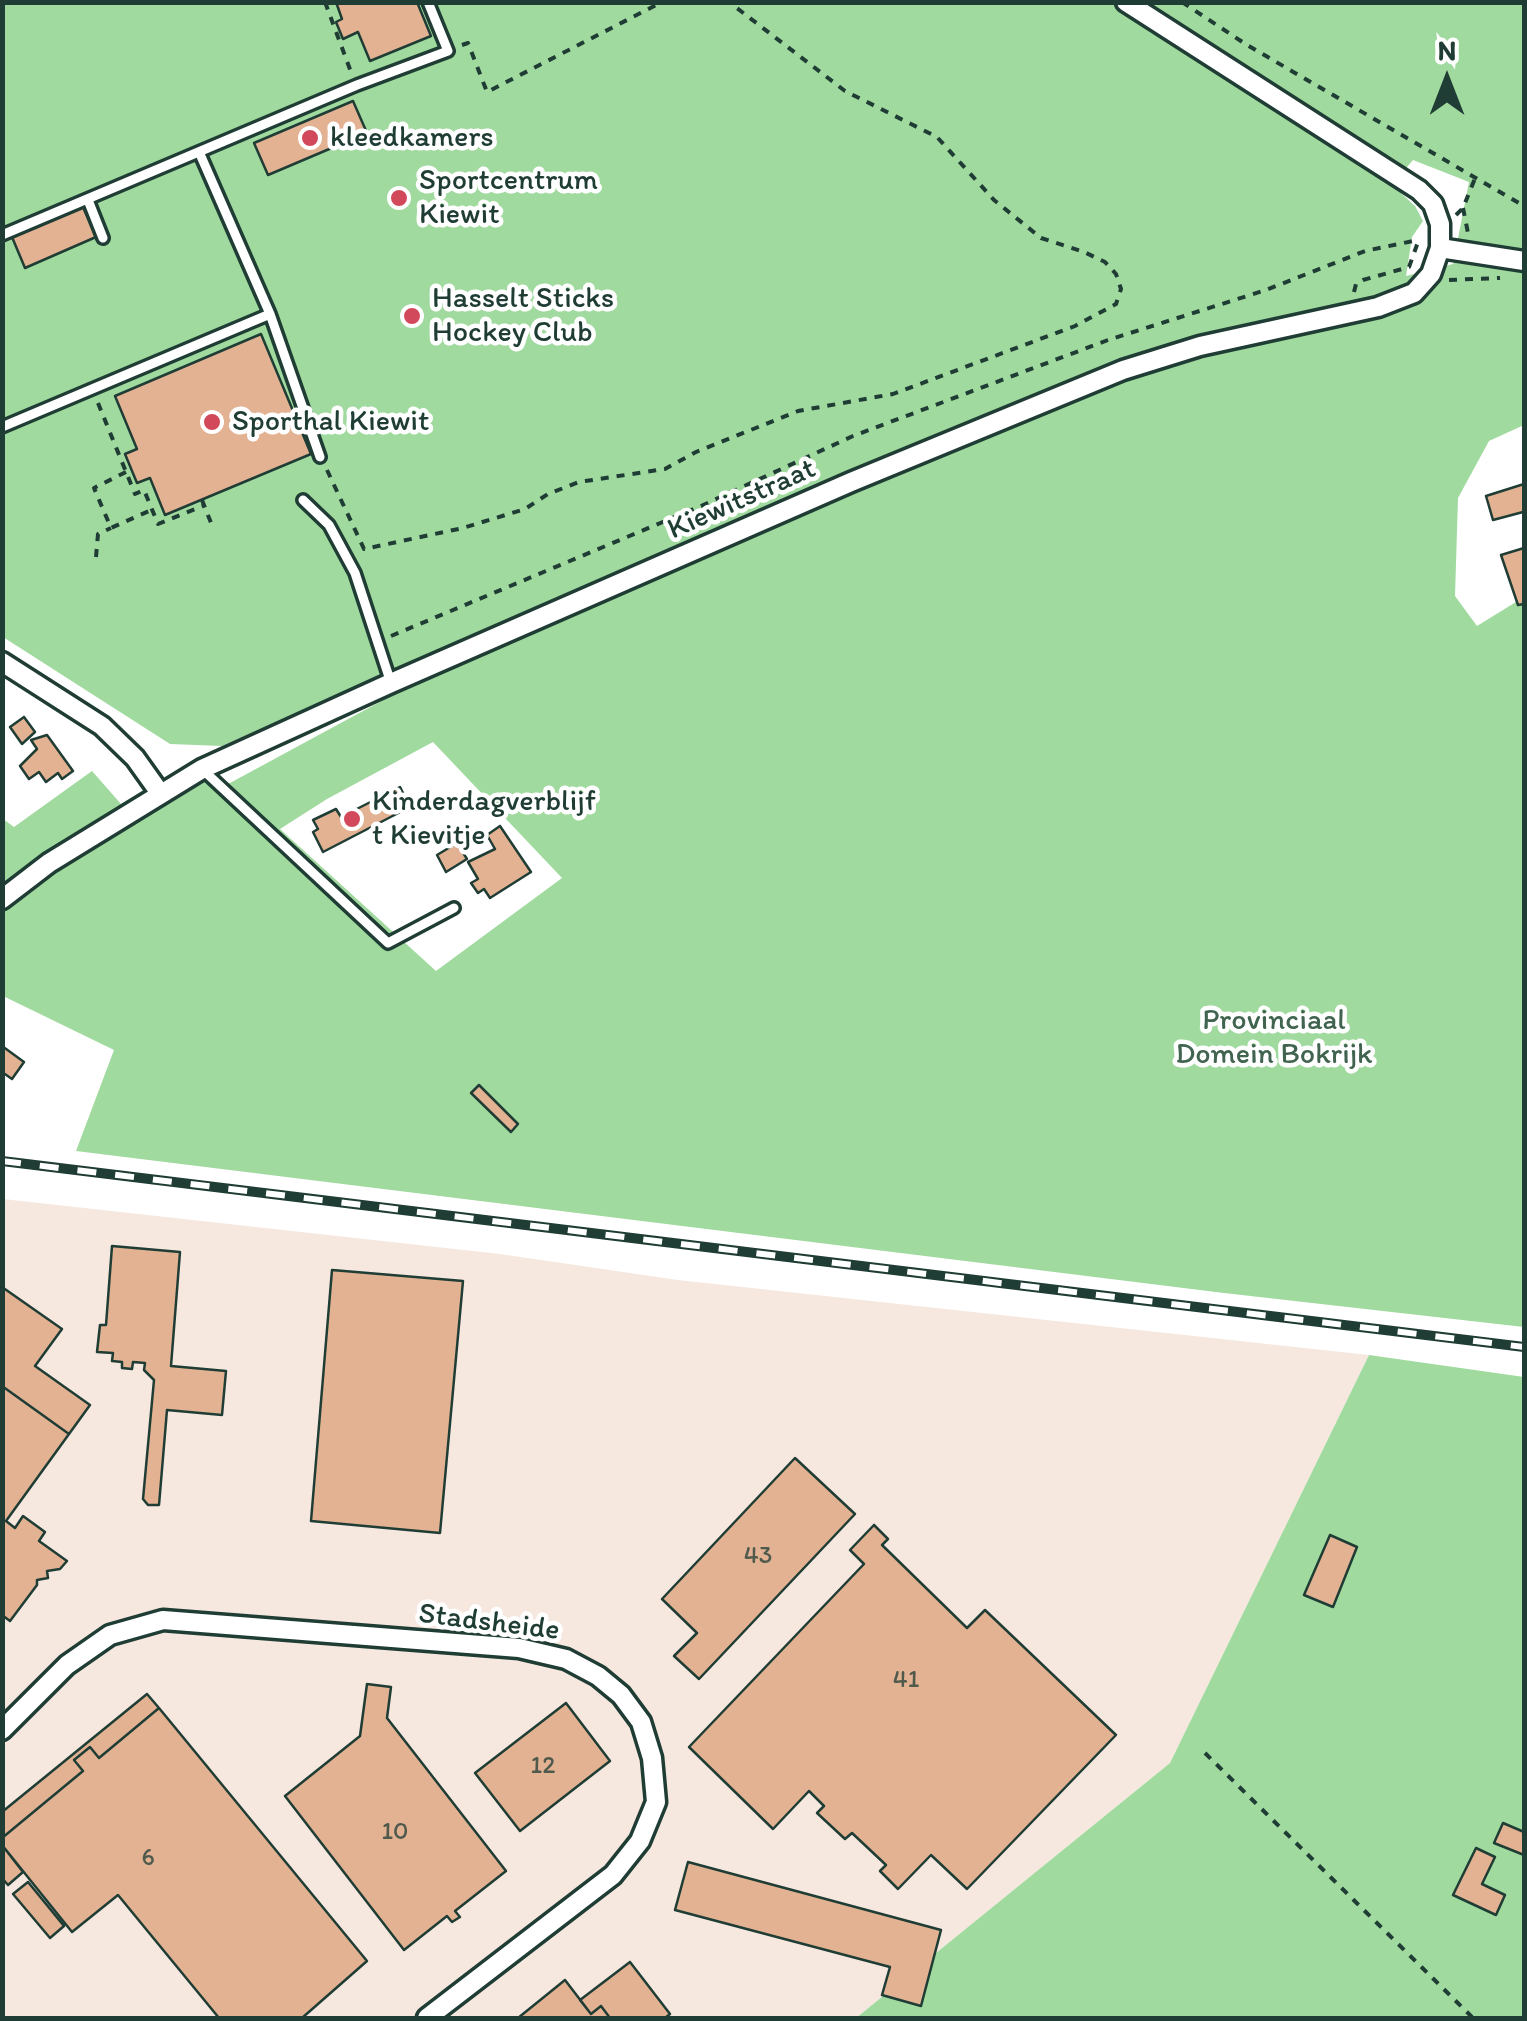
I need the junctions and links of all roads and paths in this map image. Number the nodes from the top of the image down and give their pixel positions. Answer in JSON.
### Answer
{"nodes":[{"id":1,"x":325,"y":2,"type":"edge"},
{"id":2,"x":428,"y":2,"type":"edge"},
{"id":3,"x":662,"y":2,"type":"edge"},
{"id":4,"x":729,"y":2,"type":"edge"},
{"id":5,"x":1126,"y":2,"type":"edge"},
{"id":6,"x":1182,"y":2,"type":"edge"},
{"id":7,"x":448,"y":51,"type":"junction"},
{"id":8,"x":356,"y":84,"type":"junction"},
{"id":9,"x":200,"y":154,"type":"junction"},
{"id":10,"x":1476,"y":176,"type":"junction"},
{"id":11,"x":88,"y":200,"type":"junction"},
{"id":12,"x":1524,"y":206,"type":"edge"},
{"id":13,"x":1463,"y":208,"type":"junction"},
{"id":14,"x":1451,"y":220,"type":"dead end"},
{"id":15,"x":2,"y":236,"type":"edge"},
{"id":16,"x":103,"y":238,"type":"dead end"},
{"id":17,"x":1468,"y":241,"type":"dead end"},
{"id":18,"x":1440,"y":248,"type":"junction"},
{"id":19,"x":1524,"y":262,"type":"edge"},
{"id":20,"x":1508,"y":278,"type":"dead end"},
{"id":21,"x":1442,"y":280,"type":"dead end"},
{"id":22,"x":1356,"y":312,"type":"junction"},
{"id":23,"x":270,"y":314,"type":"junction"},
{"id":24,"x":92,"y":389,"type":"junction"},
{"id":25,"x":2,"y":427,"type":"edge"},
{"id":26,"x":320,"y":456,"type":"joint"},
{"id":27,"x":126,"y":472,"type":"junction"},
{"id":28,"x":304,"y":500,"type":"dead end"},
{"id":29,"x":151,"y":510,"type":"junction"},
{"id":30,"x":111,"y":528,"type":"junction"},
{"id":31,"x":213,"y":528,"type":"dead end"},
{"id":32,"x":96,"y":558,"type":"dead end"},
{"id":33,"x":378,"y":642,"type":"junction"},
{"id":34,"x":2,"y":662,"type":"edge"},
{"id":35,"x":391,"y":683,"type":"junction"},
{"id":36,"x":202,"y":769,"type":"junction"},
{"id":37,"x":160,"y":793,"type":"junction"},
{"id":38,"x":2,"y":899,"type":"edge"},
{"id":39,"x":454,"y":908,"type":"dead end"},
{"id":40,"x":2,"y":1730,"type":"edge"},
{"id":41,"x":1204,"y":1752,"type":"dead end"},
{"id":42,"x":427,"y":2018,"type":"edge"},
{"id":43,"x":1472,"y":2018,"type":"edge"}],
"edges":[{"from":1,"to":8,"type":"path"},
{"from":2,"to":7,"type":"lane"},
{"from":3,"to":7,"type":"path"},
{"from":4,"to":26,"type":"path"},
{"from":5,"to":18,"type":"street"},
{"from":6,"to":10,"type":"path"},
{"from":7,"to":8,"type":"lane"},
{"from":8,"to":9,"type":"lane"},
{"from":9,"to":11,"type":"lane"},
{"from":9,"to":23,"type":"lane"},
{"from":10,"to":12,"type":"path"},
{"from":10,"to":13,"type":"path"},
{"from":11,"to":15,"type":"lane"},
{"from":11,"to":16,"type":"lane"},
{"from":13,"to":14,"type":"path"},
{"from":13,"to":17,"type":"path"},
{"from":18,"to":19,"type":"street"},
{"from":18,"to":22,"type":"street","name":"Kiewitstraat"},
{"from":20,"to":21,"type":"path"},
{"from":22,"to":33,"type":"path"},
{"from":22,"to":35,"type":"street","name":"Kiewitstraat"},
{"from":23,"to":24,"type":"lane"},
{"from":23,"to":26,"type":"lane"},
{"from":24,"to":25,"type":"lane"},
{"from":24,"to":27,"type":"path"},
{"from":27,"to":29,"type":"path"},
{"from":27,"to":30,"type":"path"},
{"from":28,"to":33,"type":"lane"},
{"from":29,"to":30,"type":"path"},
{"from":29,"to":31,"type":"path"},
{"from":30,"to":32,"type":"path"},
{"from":33,"to":35,"type":"lane"},
{"from":34,"to":37,"type":"street"},
{"from":35,"to":36,"type":"street","name":"Kiewitstraat"},
{"from":36,"to":37,"type":"street","name":"Kiewitstraat"},
{"from":36,"to":39,"type":"lane"},
{"from":37,"to":38,"type":"street","name":"Kiewitstraat"},
{"from":40,"to":42,"type":"street","name":"Stadsheide"},
{"from":41,"to":43,"type":"path"}]}
